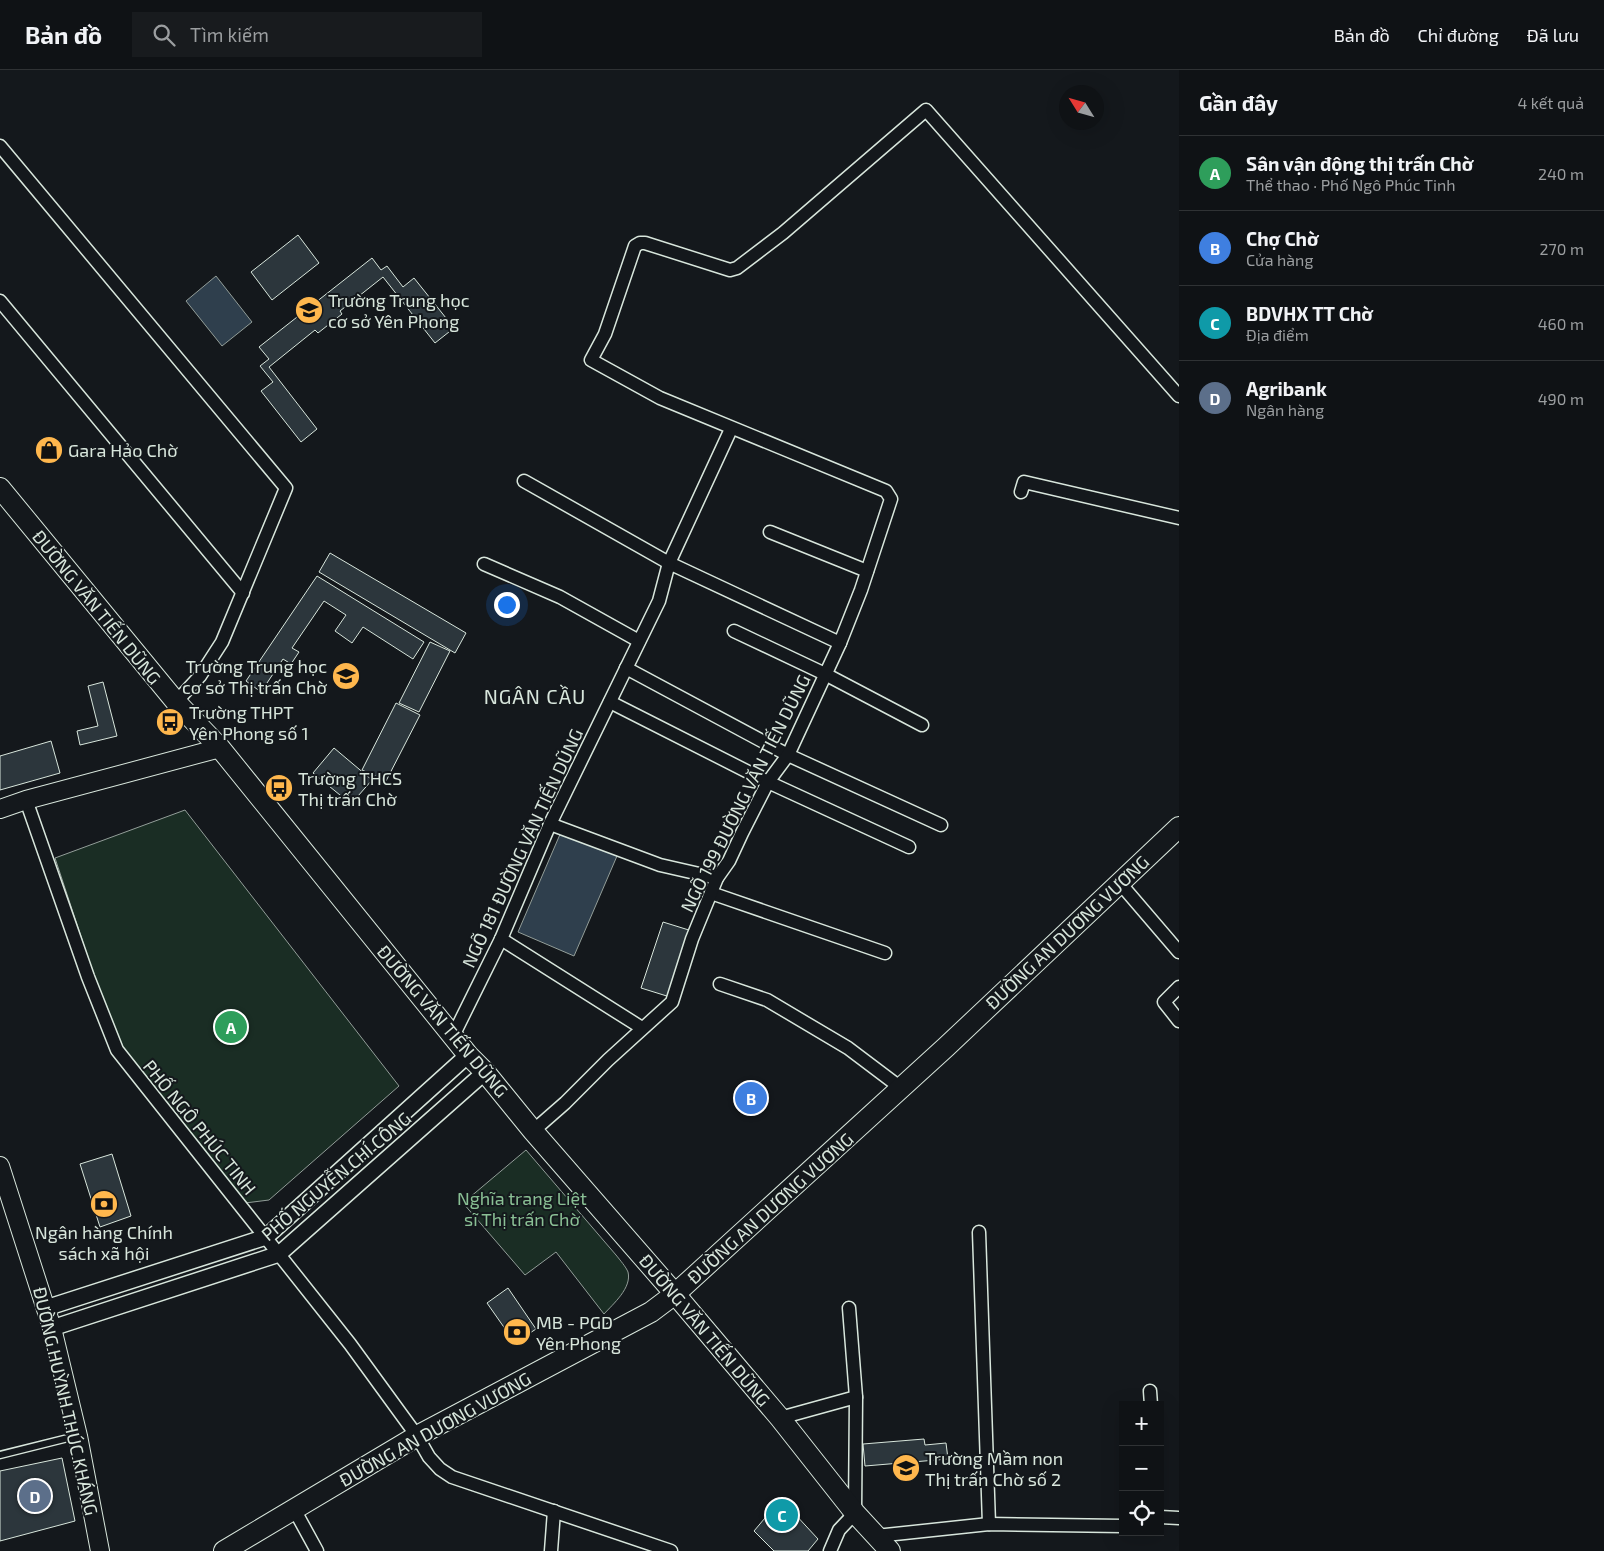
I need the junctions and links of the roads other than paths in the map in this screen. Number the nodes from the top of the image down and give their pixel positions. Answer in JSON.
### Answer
{"nodes":[{"id":1,"x":0,"y":146,"type":"edge"},
{"id":2,"x":0,"y":301,"type":"edge"},
{"id":3,"x":1179,"y":396,"type":"edge"},
{"id":4,"x":731,"y":429,"type":"junction"},
{"id":5,"x":524,"y":481,"type":"dead end"},
{"id":6,"x":0,"y":488,"type":"edge"},
{"id":7,"x":1021,"y":492,"type":"dead end"},
{"id":8,"x":1179,"y":518,"type":"edge"},
{"id":9,"x":770,"y":532,"type":"dead end"},
{"id":10,"x":669,"y":563,"type":"junction"},
{"id":11,"x":484,"y":564,"type":"dead end"},
{"id":12,"x":867,"y":570,"type":"junction"},
{"id":13,"x":243,"y":593,"type":"junction"},
{"id":14,"x":734,"y":631,"type":"dead end"},
{"id":15,"x":639,"y":641,"type":"junction"},
{"id":16,"x":840,"y":643,"type":"junction"},
{"id":17,"x":626,"y":668,"type":"junction"},
{"id":18,"x":825,"y":674,"type":"junction"},
{"id":19,"x":176,"y":702,"type":"junction"},
{"id":20,"x":610,"y":702,"type":"junction"},
{"id":21,"x":922,"y":725,"type":"dead end"},
{"id":22,"x":220,"y":748,"type":"junction"},
{"id":23,"x":788,"y":755,"type":"junction"},
{"id":24,"x":768,"y":782,"type":"junction"},
{"id":25,"x":26,"y":800,"type":"junction"},
{"id":26,"x":0,"y":809,"type":"edge"},
{"id":27,"x":550,"y":824,"type":"junction"},
{"id":28,"x":941,"y":824,"type":"dead end"},
{"id":29,"x":1179,"y":827,"type":"edge"},
{"id":30,"x":909,"y":847,"type":"dead end"},
{"id":31,"x":717,"y":878,"type":"junction"},
{"id":32,"x":1119,"y":882,"type":"junction"},
{"id":33,"x":711,"y":893,"type":"junction"},
{"id":34,"x":500,"y":939,"type":"junction"},
{"id":35,"x":1179,"y":952,"type":"edge"},
{"id":36,"x":885,"y":953,"type":"dead end"},
{"id":37,"x":720,"y":984,"type":"dead end"},
{"id":38,"x":1179,"y":986,"type":"edge"},
{"id":39,"x":1179,"y":1020,"type":"edge"},
{"id":40,"x":642,"y":1028,"type":"junction"},
{"id":41,"x":453,"y":1036,"type":"junction"},
{"id":42,"x":468,"y":1055,"type":"junction"},
{"id":43,"x":485,"y":1072,"type":"junction"},
{"id":44,"x":901,"y":1088,"type":"junction"},
{"id":45,"x":533,"y":1131,"type":"junction"},
{"id":46,"x":0,"y":1166,"type":"edge"},
{"id":47,"x":979,"y":1232,"type":"dead end"},
{"id":48,"x":266,"y":1237,"type":"junction"},
{"id":49,"x":279,"y":1254,"type":"junction"},
{"id":50,"x":675,"y":1294,"type":"junction"},
{"id":51,"x":46,"y":1308,"type":"junction"},
{"id":52,"x":849,"y":1308,"type":"dead end"},
{"id":53,"x":52,"y":1328,"type":"junction"},
{"id":54,"x":1150,"y":1391,"type":"dead end"},
{"id":55,"x":856,"y":1397,"type":"junction"},
{"id":56,"x":1151,"y":1401,"type":"edge"},
{"id":57,"x":780,"y":1418,"type":"junction"},
{"id":58,"x":78,"y":1436,"type":"junction"},
{"id":59,"x":417,"y":1436,"type":"junction"},
{"id":60,"x":0,"y":1455,"type":"edge"},
{"id":61,"x":294,"y":1509,"type":"junction"},
{"id":62,"x":554,"y":1511,"type":"junction"},
{"id":63,"x":855,"y":1513,"type":"junction"},
{"id":64,"x":1164,"y":1517,"type":"edge"},
{"id":65,"x":1179,"y":1518,"type":"edge"},
{"id":66,"x":989,"y":1524,"type":"junction"},
{"id":67,"x":1119,"y":1526,"type":"edge"},
{"id":68,"x":876,"y":1536,"type":"junction"},
{"id":69,"x":100,"y":1551,"type":"edge"},
{"id":70,"x":224,"y":1551,"type":"edge"},
{"id":71,"x":317,"y":1551,"type":"edge"},
{"id":72,"x":551,"y":1551,"type":"edge"},
{"id":73,"x":671,"y":1551,"type":"edge"},
{"id":74,"x":830,"y":1551,"type":"edge"},
{"id":75,"x":890,"y":1551,"type":"edge"}],
"edges":[{"from":1,"to":13,"type":"street"},
{"from":2,"to":13,"type":"street"},
{"from":3,"to":4,"type":"street"},
{"from":4,"to":10,"type":"street","name":"NGÕ 181 ĐƯỜNG VĂN TIẾN DŨNG"},
{"from":4,"to":12,"type":"street","name":"NGÕ 199 ĐƯỜNG VĂN TIẾN DŨNG"},
{"from":5,"to":10,"type":"street"},
{"from":6,"to":19,"type":"main road","name":"ĐƯỜNG VĂN TIẾN DŨNG"},
{"from":7,"to":8,"type":"street"},
{"from":9,"to":12,"type":"street"},
{"from":10,"to":15,"type":"street","name":"NGÕ 181 ĐƯỜNG VĂN TIẾN DŨNG"},
{"from":10,"to":16,"type":"street"},
{"from":11,"to":15,"type":"street"},
{"from":12,"to":16,"type":"street","name":"NGÕ 199 ĐƯỜNG VĂN TIẾN DŨNG"},
{"from":13,"to":19,"type":"street"},
{"from":14,"to":18,"type":"street"},
{"from":15,"to":17,"type":"street","name":"NGÕ 181 ĐƯỜNG VĂN TIẾN DŨNG"},
{"from":16,"to":18,"type":"street","name":"NGÕ 199 ĐƯỜNG VĂN TIẾN DŨNG"},
{"from":17,"to":20,"type":"street","name":"NGÕ 181 ĐƯỜNG VĂN TIẾN DŨNG"},
{"from":17,"to":23,"type":"street"},
{"from":18,"to":21,"type":"street"},
{"from":18,"to":23,"type":"street","name":"NGÕ 199 ĐƯỜNG VĂN TIẾN DŨNG"},
{"from":19,"to":22,"type":"main road","name":"ĐƯỜNG VĂN TIẾN DŨNG"},
{"from":20,"to":24,"type":"street"},
{"from":20,"to":27,"type":"street","name":"NGÕ 181 ĐƯỜNG VĂN TIẾN DŨNG"},
{"from":22,"to":25,"type":"main road"},
{"from":22,"to":41,"type":"main road","name":"ĐƯỜNG VĂN TIẾN DŨNG"},
{"from":23,"to":24,"type":"street","name":"NGÕ 199 ĐƯỜNG VĂN TIẾN DŨNG"},
{"from":23,"to":28,"type":"street"},
{"from":24,"to":30,"type":"street"},
{"from":24,"to":31,"type":"street","name":"NGÕ 199 ĐƯỜNG VĂN TIẾN DŨNG"},
{"from":25,"to":26,"type":"main road"},
{"from":25,"to":48,"type":"street","name":"PHỐ NGÔ PHÚC TINH"},
{"from":27,"to":31,"type":"street"},
{"from":27,"to":34,"type":"street","name":"NGÕ 181 ĐƯỜNG VĂN TIẾN DŨNG"},
{"from":29,"to":32,"type":"main road","name":"ĐƯỜNG AN DƯƠNG VƯƠNG"},
{"from":31,"to":33,"type":"street","name":"NGÕ 199 ĐƯỜNG VĂN TIẾN DŨNG"},
{"from":32,"to":35,"type":"street"},
{"from":32,"to":44,"type":"main road","name":"ĐƯỜNG AN DƯƠNG VƯƠNG"},
{"from":33,"to":36,"type":"street"},
{"from":33,"to":40,"type":"street","name":"NGÕ 199 ĐƯỜNG VĂN TIẾN DŨNG"},
{"from":34,"to":40,"type":"street"},
{"from":34,"to":41,"type":"street","name":"NGÕ 181 ĐƯỜNG VĂN TIẾN DŨNG"},
{"from":37,"to":44,"type":"street"},
{"from":38,"to":39,"type":"street"},
{"from":40,"to":45,"type":"street","name":"NGÕ 199 ĐƯỜNG VĂN TIẾN DŨNG"},
{"from":41,"to":42,"type":"main road","name":"ĐƯỜNG VĂN TIẾN DŨNG"},
{"from":42,"to":43,"type":"main road","name":"ĐƯỜNG VĂN TIẾN DŨNG"},
{"from":42,"to":48,"type":"street","name":"PHỐ NGUYỄN CHÍ CÔNG"},
{"from":43,"to":45,"type":"main road","name":"ĐƯỜNG VĂN TIẾN DŨNG"},
{"from":43,"to":49,"type":"street","name":"PHỐ NGUYỄN CHÍ CÔNG"},
{"from":44,"to":50,"type":"main road","name":"ĐƯỜNG AN DƯƠNG VƯƠNG"},
{"from":45,"to":50,"type":"main road","name":"ĐƯỜNG VĂN TIẾN DŨNG"},
{"from":46,"to":51,"type":"main road","name":"ĐƯỜNG HUỲNH THÚC KHÁNG"},
{"from":47,"to":66,"type":"street"},
{"from":48,"to":49,"type":"street","name":"PHỐ NGÔ PHÚC TINH"},
{"from":48,"to":51,"type":"street","name":"PHỐ NGUYỄN CHÍ CÔNG"},
{"from":49,"to":53,"type":"street","name":"PHỐ NGUYỄN CHÍ CÔNG"},
{"from":49,"to":59,"type":"street","name":"PHỐ NGÔ PHÚC TINH"},
{"from":50,"to":57,"type":"main road","name":"ĐƯỜNG VĂN TIẾN DŨNG"},
{"from":50,"to":59,"type":"main road","name":"ĐƯỜNG AN DƯƠNG VƯƠNG"},
{"from":51,"to":53,"type":"main road","name":"ĐƯỜNG HUỲNH THÚC KHÁNG"},
{"from":52,"to":55,"type":"street"},
{"from":53,"to":58,"type":"main road","name":"ĐƯỜNG HUỲNH THÚC KHÁNG"},
{"from":54,"to":56,"type":"street"},
{"from":55,"to":57,"type":"street"},
{"from":55,"to":63,"type":"street"},
{"from":57,"to":63,"type":"main road","name":"ĐƯỜNG VĂN TIẾN DŨNG"},
{"from":58,"to":60,"type":"lane"},
{"from":58,"to":69,"type":"main road","name":"ĐƯỜNG HUỲNH THÚC KHÁNG"},
{"from":59,"to":61,"type":"main road","name":"ĐƯỜNG AN DƯƠNG VƯƠNG"},
{"from":59,"to":62,"type":"street","name":"PHỐ NGÔ PHÚC TINH"},
{"from":61,"to":70,"type":"main road","name":"ĐƯỜNG AN DƯƠNG VƯƠNG"},
{"from":61,"to":71,"type":"street"},
{"from":62,"to":72,"type":"street"},
{"from":62,"to":73,"type":"street","name":"PHỐ NGÔ PHÚC TINH"},
{"from":63,"to":68,"type":"main road","name":"ĐƯỜNG VĂN TIẾN DŨNG"},
{"from":63,"to":74,"type":"street"},
{"from":64,"to":65,"type":"street"},
{"from":66,"to":67,"type":"street"},
{"from":66,"to":68,"type":"street"},
{"from":68,"to":75,"type":"main road","name":"ĐƯỜNG VĂN TIẾN DŨNG"}]}
